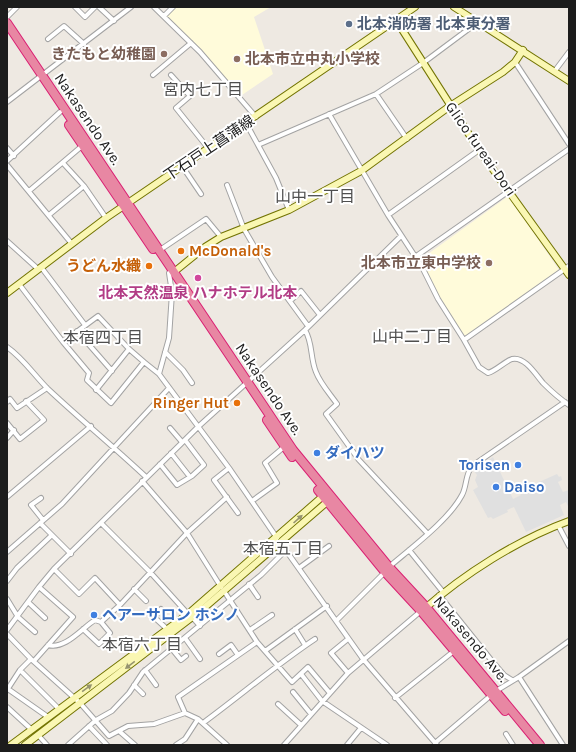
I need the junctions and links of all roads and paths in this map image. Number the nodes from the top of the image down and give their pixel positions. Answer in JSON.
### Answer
{"nodes":[{"id":1,"x":17,"y":7,"type":"edge"},
{"id":2,"x":75,"y":7,"type":"edge"},
{"id":3,"x":95,"y":7,"type":"edge"},
{"id":4,"x":99,"y":7,"type":"edge"},
{"id":5,"x":131,"y":7,"type":"edge"},
{"id":6,"x":154,"y":7,"type":"edge"},
{"id":7,"x":173,"y":7,"type":"edge"},
{"id":8,"x":415,"y":7,"type":"edge"},
{"id":9,"x":454,"y":7,"type":"edge"},
{"id":10,"x":164,"y":16,"type":"junction"},
{"id":11,"x":7,"y":17,"type":"edge"},
{"id":12,"x":396,"y":20,"type":"junction"},
{"id":13,"x":114,"y":21,"type":"junction"},
{"id":14,"x":478,"y":22,"type":"junction"},
{"id":15,"x":7,"y":23,"type":"edge"},
{"id":16,"x":7,"y":33,"type":"edge"},
{"id":17,"x":48,"y":39,"type":"dead end"},
{"id":18,"x":191,"y":43,"type":"junction"},
{"id":19,"x":84,"y":44,"type":"junction"},
{"id":20,"x":523,"y":50,"type":"junction"},
{"id":21,"x":569,"y":52,"type":"edge"},
{"id":22,"x":514,"y":62,"type":"junction"},
{"id":23,"x":423,"y":63,"type":"junction"},
{"id":24,"x":554,"y":72,"type":"junction"},
{"id":25,"x":171,"y":75,"type":"dead end"},
{"id":26,"x":153,"y":76,"type":"dead end"},
{"id":27,"x":40,"y":77,"type":"junction"},
{"id":28,"x":569,"y":80,"type":"edge"},
{"id":29,"x":376,"y":94,"type":"junction"},
{"id":30,"x":7,"y":102,"type":"edge"},
{"id":31,"x":450,"y":106,"type":"junction"},
{"id":32,"x":60,"y":112,"type":"junction"},
{"id":33,"x":329,"y":114,"type":"junction"},
{"id":34,"x":256,"y":117,"type":"junction"},
{"id":35,"x":246,"y":123,"type":"junction"},
{"id":36,"x":407,"y":139,"type":"junction"},
{"id":37,"x":569,"y":144,"type":"edge"},
{"id":38,"x":258,"y":145,"type":"junction"},
{"id":39,"x":82,"y":146,"type":"junction"},
{"id":40,"x":7,"y":148,"type":"edge"},
{"id":41,"x":208,"y":148,"type":"junction"},
{"id":42,"x":569,"y":149,"type":"edge"},
{"id":43,"x":479,"y":150,"type":"junction"},
{"id":44,"x":14,"y":156,"type":"junction"},
{"id":45,"x":7,"y":161,"type":"edge"},
{"id":46,"x":63,"y":163,"type":"junction"},
{"id":47,"x":7,"y":165,"type":"edge"},
{"id":48,"x":182,"y":166,"type":"junction"},
{"id":49,"x":361,"y":171,"type":"junction"},
{"id":50,"x":227,"y":185,"type":"dead end"},
{"id":51,"x":84,"y":186,"type":"junction"},
{"id":52,"x":29,"y":191,"type":"junction"},
{"id":53,"x":510,"y":191,"type":"junction"},
{"id":54,"x":201,"y":194,"type":"dead end"},
{"id":55,"x":125,"y":204,"type":"junction"},
{"id":56,"x":289,"y":210,"type":"junction"},
{"id":57,"x":49,"y":215,"type":"junction"},
{"id":58,"x":388,"y":215,"type":"junction"},
{"id":59,"x":106,"y":218,"type":"junction"},
{"id":60,"x":244,"y":229,"type":"junction"},
{"id":61,"x":401,"y":236,"type":"junction"},
{"id":62,"x":221,"y":237,"type":"junction"},
{"id":63,"x":7,"y":241,"type":"edge"},
{"id":64,"x":72,"y":244,"type":"junction"},
{"id":65,"x":160,"y":250,"type":"junction"},
{"id":66,"x":415,"y":257,"type":"junction"},
{"id":67,"x":567,"y":267,"type":"edge"},
{"id":68,"x":40,"y":268,"type":"junction"},
{"id":69,"x":171,"y":273,"type":"junction"},
{"id":70,"x":569,"y":275,"type":"edge"},
{"id":71,"x":19,"y":284,"type":"junction"},
{"id":72,"x":8,"y":292,"type":"edge"},
{"id":73,"x":438,"y":299,"type":"junction"},
{"id":74,"x":290,"y":301,"type":"junction"},
{"id":75,"x":435,"y":303,"type":"dead end"},
{"id":76,"x":320,"y":315,"type":"junction"},
{"id":77,"x":85,"y":326,"type":"junction"},
{"id":78,"x":308,"y":326,"type":"junction"},
{"id":79,"x":304,"y":330,"type":"junction"},
{"id":80,"x":77,"y":331,"type":"junction"},
{"id":81,"x":464,"y":340,"type":"junction"},
{"id":82,"x":63,"y":342,"type":"junction"},
{"id":83,"x":7,"y":347,"type":"edge"},
{"id":84,"x":129,"y":349,"type":"junction"},
{"id":85,"x":165,"y":352,"type":"junction"},
{"id":86,"x":144,"y":362,"type":"junction"},
{"id":87,"x":112,"y":371,"type":"junction"},
{"id":88,"x":159,"y":374,"type":"junction"},
{"id":89,"x":192,"y":383,"type":"dead end"},
{"id":90,"x":245,"y":383,"type":"junction"},
{"id":91,"x":47,"y":388,"type":"junction"},
{"id":92,"x":169,"y":388,"type":"junction"},
{"id":93,"x":96,"y":390,"type":"junction"},
{"id":94,"x":26,"y":401,"type":"junction"},
{"id":95,"x":7,"y":402,"type":"edge"},
{"id":96,"x":567,"y":404,"type":"edge"},
{"id":97,"x":7,"y":422,"type":"edge"},
{"id":98,"x":91,"y":426,"type":"junction"},
{"id":99,"x":199,"y":426,"type":"junction"},
{"id":100,"x":170,"y":428,"type":"dead end"},
{"id":101,"x":14,"y":430,"type":"junction"},
{"id":102,"x":7,"y":438,"type":"edge"},
{"id":103,"x":184,"y":441,"type":"junction"},
{"id":104,"x":114,"y":446,"type":"junction"},
{"id":105,"x":284,"y":447,"type":"junction"},
{"id":106,"x":171,"y":453,"type":"junction"},
{"id":107,"x":160,"y":464,"type":"junction"},
{"id":108,"x":229,"y":468,"type":"junction"},
{"id":109,"x":146,"y":477,"type":"junction"},
{"id":110,"x":190,"y":477,"type":"junction"},
{"id":111,"x":142,"y":481,"type":"junction"},
{"id":112,"x":7,"y":497,"type":"edge"},
{"id":113,"x":226,"y":497,"type":"junction"},
{"id":114,"x":41,"y":498,"type":"dead end"},
{"id":115,"x":327,"y":498,"type":"junction"},
{"id":116,"x":252,"y":501,"type":"junction"},
{"id":117,"x":238,"y":513,"type":"dead end"},
{"id":118,"x":569,"y":521,"type":"edge"},
{"id":119,"x":42,"y":522,"type":"junction"},
{"id":120,"x":102,"y":524,"type":"junction"},
{"id":121,"x":558,"y":525,"type":"junction"},
{"id":122,"x":187,"y":533,"type":"junction"},
{"id":123,"x":428,"y":534,"type":"junction"},
{"id":124,"x":52,"y":535,"type":"junction"},
{"id":125,"x":279,"y":540,"type":"junction"},
{"id":126,"x":329,"y":546,"type":"dead end"},
{"id":127,"x":569,"y":546,"type":"edge"},
{"id":128,"x":286,"y":550,"type":"junction"},
{"id":129,"x":409,"y":550,"type":"junction"},
{"id":130,"x":7,"y":552,"type":"edge"},
{"id":131,"x":71,"y":554,"type":"junction"},
{"id":132,"x":299,"y":568,"type":"junction"},
{"id":133,"x":54,"y":569,"type":"junction"},
{"id":134,"x":387,"y":570,"type":"junction"},
{"id":135,"x":150,"y":572,"type":"junction"},
{"id":136,"x":7,"y":581,"type":"edge"},
{"id":137,"x":249,"y":584,"type":"junction"},
{"id":138,"x":38,"y":587,"type":"junction"},
{"id":139,"x":134,"y":589,"type":"junction"},
{"id":140,"x":222,"y":589,"type":"junction"},
{"id":141,"x":441,"y":594,"type":"junction"},
{"id":142,"x":258,"y":597,"type":"dead end"},
{"id":143,"x":7,"y":599,"type":"edge"},
{"id":144,"x":230,"y":600,"type":"junction"},
{"id":145,"x":146,"y":601,"type":"dead end"},
{"id":146,"x":28,"y":602,"type":"junction"},
{"id":147,"x":120,"y":604,"type":"junction"},
{"id":148,"x":326,"y":606,"type":"junction"},
{"id":149,"x":161,"y":609,"type":"dead end"},
{"id":150,"x":423,"y":609,"type":"junction"},
{"id":151,"x":272,"y":614,"type":"dead end"},
{"id":152,"x":190,"y":615,"type":"junction"},
{"id":153,"x":18,"y":617,"type":"junction"},
{"id":154,"x":45,"y":618,"type":"dead end"},
{"id":155,"x":337,"y":620,"type":"junction"},
{"id":156,"x":101,"y":622,"type":"junction"},
{"id":157,"x":200,"y":626,"type":"junction"},
{"id":158,"x":84,"y":629,"type":"junction"},
{"id":159,"x":167,"y":629,"type":"junction"},
{"id":160,"x":295,"y":629,"type":"junction"},
{"id":161,"x":7,"y":630,"type":"edge"},
{"id":162,"x":250,"y":630,"type":"junction"},
{"id":163,"x":35,"y":632,"type":"dead end"},
{"id":164,"x":7,"y":634,"type":"edge"},
{"id":165,"x":185,"y":638,"type":"junction"},
{"id":166,"x":315,"y":639,"type":"dead end"},
{"id":167,"x":348,"y":639,"type":"junction"},
{"id":168,"x":569,"y":641,"type":"edge"},
{"id":169,"x":257,"y":642,"type":"junction"},
{"id":170,"x":48,"y":645,"type":"junction"},
{"id":171,"x":305,"y":645,"type":"junction"},
{"id":172,"x":172,"y":649,"type":"junction"},
{"id":173,"x":265,"y":651,"type":"junction"},
{"id":174,"x":454,"y":651,"type":"junction"},
{"id":175,"x":220,"y":654,"type":"dead end"},
{"id":176,"x":238,"y":655,"type":"junction"},
{"id":177,"x":186,"y":656,"type":"dead end"},
{"id":178,"x":200,"y":659,"type":"dead end"},
{"id":179,"x":363,"y":659,"type":"junction"},
{"id":180,"x":32,"y":660,"type":"junction"},
{"id":181,"x":276,"y":665,"type":"junction"},
{"id":182,"x":20,"y":670,"type":"junction"},
{"id":183,"x":145,"y":670,"type":"junction"},
{"id":184,"x":348,"y":673,"type":"junction"},
{"id":185,"x":301,"y":674,"type":"junction"},
{"id":186,"x":519,"y":677,"type":"junction"},
{"id":187,"x":512,"y":680,"type":"junction"},
{"id":188,"x":134,"y":685,"type":"junction"},
{"id":189,"x":156,"y":685,"type":"dead end"},
{"id":190,"x":7,"y":690,"type":"edge"},
{"id":191,"x":293,"y":692,"type":"dead end"},
{"id":192,"x":329,"y":692,"type":"junction"},
{"id":193,"x":494,"y":693,"type":"junction"},
{"id":194,"x":143,"y":694,"type":"dead end"},
{"id":195,"x":74,"y":697,"type":"junction"},
{"id":196,"x":395,"y":698,"type":"junction"},
{"id":197,"x":322,"y":702,"type":"junction"},
{"id":198,"x":80,"y":703,"type":"junction"},
{"id":199,"x":278,"y":704,"type":"dead end"},
{"id":200,"x":7,"y":707,"type":"edge"},
{"id":201,"x":59,"y":709,"type":"junction"},
{"id":202,"x":185,"y":713,"type":"junction"},
{"id":203,"x":311,"y":714,"type":"junction"},
{"id":204,"x":48,"y":717,"type":"junction"},
{"id":205,"x":198,"y":719,"type":"junction"},
{"id":206,"x":96,"y":720,"type":"junction"},
{"id":207,"x":203,"y":723,"type":"junction"},
{"id":208,"x":301,"y":725,"type":"junction"},
{"id":209,"x":89,"y":726,"type":"junction"},
{"id":210,"x":361,"y":728,"type":"junction"},
{"id":211,"x":32,"y":730,"type":"junction"},
{"id":212,"x":119,"y":731,"type":"junction"},
{"id":213,"x":506,"y":734,"type":"dead end"},
{"id":214,"x":38,"y":735,"type":"junction"},
{"id":215,"x":436,"y":744,"type":"edge"},
{"id":216,"x":11,"y":745,"type":"edge"},
{"id":217,"x":25,"y":745,"type":"edge"},
{"id":218,"x":47,"y":745,"type":"edge"},
{"id":219,"x":68,"y":745,"type":"edge"},
{"id":220,"x":107,"y":745,"type":"edge"},
{"id":221,"x":135,"y":745,"type":"edge"},
{"id":222,"x":176,"y":745,"type":"edge"},
{"id":223,"x":227,"y":745,"type":"edge"},
{"id":224,"x":285,"y":745,"type":"edge"},
{"id":225,"x":347,"y":745,"type":"edge"},
{"id":226,"x":387,"y":745,"type":"edge"},
{"id":227,"x":513,"y":745,"type":"edge"},
{"id":228,"x":534,"y":745,"type":"edge"},
{"id":229,"x":540,"y":745,"type":"edge"},
{"id":230,"x":563,"y":745,"type":"edge"}],
"edges":[{"from":1,"to":11,"type":"street"},
{"from":2,"to":3,"type":"street"},
{"from":4,"to":13,"type":"street"},
{"from":5,"to":13,"type":"street"},
{"from":6,"to":10,"type":"street"},
{"from":7,"to":10,"type":"street"},
{"from":8,"to":12,"type":"main road","name":"下石戸上菖蒲線"},
{"from":9,"to":14,"type":"main road"},
{"from":10,"to":18,"type":"street"},
{"from":12,"to":23,"type":"main road","name":"Glico fureai-Dori"},
{"from":12,"to":34,"type":"main road","name":"下石戸上菖蒲線"},
{"from":13,"to":19,"type":"street"},
{"from":14,"to":20,"type":"main road"},
{"from":14,"to":23,"type":"street"},
{"from":15,"to":27,"type":"highway","name":"Nakasendo Ave."},
{"from":16,"to":27,"type":"highway","name":"Nakasendo Ave."},
{"from":17,"to":19,"type":"street"},
{"from":18,"to":26,"type":"street"},
{"from":18,"to":34,"type":"street"},
{"from":19,"to":27,"type":"street"},
{"from":20,"to":22,"type":"main road"},
{"from":20,"to":24,"type":"main road"},
{"from":21,"to":24,"type":"street"},
{"from":22,"to":31,"type":"main road"},
{"from":22,"to":37,"type":"street"},
{"from":23,"to":29,"type":"street"},
{"from":23,"to":31,"type":"main road","name":"Glico fureai-Dori"},
{"from":24,"to":28,"type":"main road"},
{"from":25,"to":41,"type":"street"},
{"from":27,"to":30,"type":"street"},
{"from":27,"to":32,"type":"highway","name":"Nakasendo Ave."},
{"from":27,"to":55,"type":"highway","name":"Nakasendo Ave."},
{"from":29,"to":33,"type":"street"},
{"from":29,"to":36,"type":"street"},
{"from":31,"to":36,"type":"main road"},
{"from":31,"to":43,"type":"main road","name":"Glico fureai-Dori"},
{"from":32,"to":39,"type":"highway","name":"Nakasendo Ave."},
{"from":32,"to":44,"type":"street"},
{"from":33,"to":38,"type":"street"},
{"from":33,"to":49,"type":"street"},
{"from":34,"to":35,"type":"main road","name":"下石戸上菖蒲線"},
{"from":35,"to":38,"type":"street"},
{"from":35,"to":41,"type":"main road","name":"下石戸上菖蒲線"},
{"from":36,"to":49,"type":"main road"},
{"from":38,"to":56,"type":"street"},
{"from":39,"to":46,"type":"street"},
{"from":39,"to":55,"type":"highway","name":"Nakasendo Ave."},
{"from":40,"to":44,"type":"street"},
{"from":41,"to":48,"type":"main road","name":"下石戸上菖蒲線"},
{"from":42,"to":53,"type":"street"},
{"from":43,"to":53,"type":"main road","name":"Glico fureai-Dori"},
{"from":43,"to":58,"type":"street"},
{"from":44,"to":45,"type":"street"},
{"from":46,"to":51,"type":"street"},
{"from":46,"to":52,"type":"street"},
{"from":47,"to":52,"type":"street"},
{"from":48,"to":54,"type":"street"},
{"from":48,"to":55,"type":"main road","name":"下石戸上菖蒲線"},
{"from":49,"to":56,"type":"main road"},
{"from":49,"to":58,"type":"street"},
{"from":50,"to":60,"type":"street"},
{"from":51,"to":57,"type":"street"},
{"from":51,"to":59,"type":"street"},
{"from":52,"to":57,"type":"street"},
{"from":53,"to":66,"type":"street"},
{"from":53,"to":67,"type":"main road","name":"Glico fureai-Dori"},
{"from":55,"to":59,"type":"main road","name":"下石戸上菖蒲線"},
{"from":55,"to":65,"type":"highway","name":"Nakasendo Ave."},
{"from":55,"to":69,"type":"highway","name":"Nakasendo Ave."},
{"from":56,"to":60,"type":"main road"},
{"from":57,"to":64,"type":"street"},
{"from":58,"to":61,"type":"street"},
{"from":59,"to":64,"type":"main road","name":"下石戸上菖蒲線"},
{"from":60,"to":62,"type":"main road"},
{"from":60,"to":74,"type":"street"},
{"from":61,"to":66,"type":"street"},
{"from":61,"to":76,"type":"street"},
{"from":62,"to":65,"type":"street"},
{"from":62,"to":69,"type":"main road"},
{"from":63,"to":68,"type":"street"},
{"from":64,"to":68,"type":"main road","name":"下石戸上菖蒲線"},
{"from":65,"to":69,"type":"highway","name":"Nakasendo Ave."},
{"from":66,"to":73,"type":"street"},
{"from":67,"to":70,"type":"main road","name":"Glico fureai-Dori"},
{"from":67,"to":81,"type":"street"},
{"from":68,"to":71,"type":"main road","name":"下石戸上菖蒲線"},
{"from":68,"to":77,"type":"street"},
{"from":69,"to":85,"type":"street"},
{"from":69,"to":90,"type":"highway","name":"Nakasendo Ave."},
{"from":71,"to":72,"type":"main road","name":"下石戸上菖蒲線"},
{"from":71,"to":82,"type":"street"},
{"from":73,"to":75,"type":"street"},
{"from":73,"to":81,"type":"street"},
{"from":74,"to":76,"type":"street"},
{"from":74,"to":78,"type":"street"},
{"from":76,"to":78,"type":"street"},
{"from":77,"to":80,"type":"street"},
{"from":77,"to":84,"type":"street"},
{"from":78,"to":79,"type":"street"},
{"from":79,"to":90,"type":"street"},
{"from":79,"to":123,"type":"street"},
{"from":80,"to":82,"type":"street"},
{"from":80,"to":87,"type":"street"},
{"from":81,"to":96,"type":"street"},
{"from":82,"to":93,"type":"street"},
{"from":83,"to":91,"type":"street"},
{"from":84,"to":86,"type":"street"},
{"from":84,"to":87,"type":"street"},
{"from":85,"to":88,"type":"street"},
{"from":85,"to":89,"type":"street"},
{"from":86,"to":88,"type":"street"},
{"from":86,"to":93,"type":"street"},
{"from":87,"to":93,"type":"street"},
{"from":88,"to":92,"type":"street"},
{"from":90,"to":99,"type":"street"},
{"from":90,"to":105,"type":"highway","name":"Nakasendo Ave."},
{"from":90,"to":115,"type":"highway","name":"Nakasendo Ave."},
{"from":91,"to":94,"type":"street"},
{"from":91,"to":98,"type":"street"},
{"from":92,"to":99,"type":"street"},
{"from":92,"to":104,"type":"street"},
{"from":94,"to":95,"type":"street"},
{"from":94,"to":101,"type":"street"},
{"from":96,"to":123,"type":"street"},
{"from":97,"to":101,"type":"street"},
{"from":98,"to":104,"type":"street"},
{"from":98,"to":112,"type":"street"},
{"from":99,"to":103,"type":"street"},
{"from":99,"to":108,"type":"street"},
{"from":100,"to":103,"type":"street"},
{"from":101,"to":102,"type":"street"},
{"from":103,"to":106,"type":"street"},
{"from":103,"to":110,"type":"street"},
{"from":104,"to":109,"type":"street"},
{"from":104,"to":119,"type":"street"},
{"from":105,"to":115,"type":"highway","name":"Nakasendo Ave."},
{"from":105,"to":116,"type":"street"},
{"from":106,"to":107,"type":"street"},
{"from":106,"to":110,"type":"street"},
{"from":107,"to":109,"type":"street"},
{"from":107,"to":110,"type":"street"},
{"from":108,"to":113,"type":"street"},
{"from":108,"to":116,"type":"street"},
{"from":109,"to":111,"type":"street"},
{"from":111,"to":120,"type":"street"},
{"from":111,"to":122,"type":"street"},
{"from":113,"to":117,"type":"street"},
{"from":113,"to":122,"type":"street"},
{"from":114,"to":119,"type":"street"},
{"from":115,"to":125,"type":"main road"},
{"from":115,"to":134,"type":"highway","name":"Nakasendo Ave."},
{"from":116,"to":125,"type":"street"},
{"from":118,"to":121,"type":"main road"},
{"from":119,"to":124,"type":"street"},
{"from":119,"to":130,"type":"street"},
{"from":120,"to":131,"type":"street"},
{"from":120,"to":135,"type":"street"},
{"from":121,"to":127,"type":"street"},
{"from":121,"to":141,"type":"main road"},
{"from":122,"to":135,"type":"street"},
{"from":122,"to":140,"type":"street"},
{"from":123,"to":129,"type":"street"},
{"from":124,"to":131,"type":"street"},
{"from":124,"to":136,"type":"street"},
{"from":125,"to":128,"type":"street"},
{"from":125,"to":140,"type":"main road"},
{"from":126,"to":132,"type":"street"},
{"from":128,"to":132,"type":"street"},
{"from":128,"to":137,"type":"street"},
{"from":129,"to":134,"type":"street"},
{"from":129,"to":141,"type":"street"},
{"from":131,"to":133,"type":"street"},
{"from":132,"to":148,"type":"street"},
{"from":133,"to":138,"type":"street"},
{"from":133,"to":147,"type":"street"},
{"from":134,"to":150,"type":"highway","name":"Nakasendo Ave."},
{"from":134,"to":155,"type":"street"},
{"from":135,"to":139,"type":"street"},
{"from":135,"to":152,"type":"street"},
{"from":137,"to":142,"type":"street"},
{"from":137,"to":144,"type":"street"},
{"from":138,"to":146,"type":"street"},
{"from":138,"to":170,"type":"street"},
{"from":139,"to":145,"type":"street"},
{"from":139,"to":147,"type":"street"},
{"from":140,"to":144,"type":"street"},
{"from":140,"to":152,"type":"main road"},
{"from":141,"to":150,"type":"main road"},
{"from":141,"to":187,"type":"street"},
{"from":143,"to":153,"type":"street"},
{"from":144,"to":157,"type":"street"},
{"from":144,"to":162,"type":"street"},
{"from":146,"to":153,"type":"street"},
{"from":146,"to":154,"type":"street"},
{"from":147,"to":156,"type":"street"},
{"from":148,"to":155,"type":"street"},
{"from":148,"to":160,"type":"street"},
{"from":149,"to":159,"type":"street"},
{"from":150,"to":174,"type":"highway","name":"Nakasendo Ave."},
{"from":150,"to":179,"type":"street"},
{"from":150,"to":193,"type":"highway","name":"Nakasendo Ave."},
{"from":151,"to":162,"type":"street"},
{"from":152,"to":157,"type":"street"},
{"from":152,"to":159,"type":"main road"},
{"from":152,"to":198,"type":"main road","one_way":true},
{"from":153,"to":161,"type":"street"},
{"from":153,"to":163,"type":"street"},
{"from":155,"to":167,"type":"street"},
{"from":156,"to":158,"type":"street"},
{"from":156,"to":158,"type":"street"},
{"from":157,"to":165,"type":"street"},
{"from":158,"to":170,"type":"street"},
{"from":195,"to":159,"type":"main road","one_way":true},
{"from":160,"to":171,"type":"street"},
{"from":160,"to":173,"type":"street"},
{"from":162,"to":169,"type":"street"},
{"from":164,"to":180,"type":"street"},
{"from":165,"to":172,"type":"street"},
{"from":165,"to":178,"type":"street"},
{"from":166,"to":171,"type":"street"},
{"from":167,"to":179,"type":"street"},
{"from":167,"to":184,"type":"street"},
{"from":168,"to":186,"type":"street"},
{"from":169,"to":173,"type":"street"},
{"from":169,"to":176,"type":"street"},
{"from":170,"to":180,"type":"street"},
{"from":171,"to":181,"type":"street"},
{"from":172,"to":177,"type":"street"},
{"from":172,"to":183,"type":"street"},
{"from":173,"to":181,"type":"street"},
{"from":174,"to":193,"type":"highway","name":"Nakasendo Ave."},
{"from":174,"to":196,"type":"street"},
{"from":175,"to":176,"type":"street"},
{"from":176,"to":202,"type":"street"},
{"from":179,"to":184,"type":"street"},
{"from":179,"to":196,"type":"street"},
{"from":180,"to":182,"type":"street"},
{"from":180,"to":195,"type":"street"},
{"from":181,"to":185,"type":"street"},
{"from":181,"to":207,"type":"street"},
{"from":182,"to":190,"type":"street"},
{"from":182,"to":201,"type":"street"},
{"from":183,"to":188,"type":"street"},
{"from":183,"to":189,"type":"street"},
{"from":184,"to":192,"type":"street"},
{"from":185,"to":192,"type":"street"},
{"from":185,"to":197,"type":"street"},
{"from":186,"to":187,"type":"street"},
{"from":186,"to":230,"type":"street"},
{"from":187,"to":193,"type":"street"},
{"from":188,"to":194,"type":"street"},
{"from":188,"to":206,"type":"street"},
{"from":190,"to":204,"type":"street"},
{"from":191,"to":203,"type":"street"},
{"from":192,"to":197,"type":"street"},
{"from":193,"to":215,"type":"street"},
{"from":193,"to":228,"type":"highway"},
{"from":193,"to":229,"type":"highway","name":"Nakasendo Ave."},
{"from":195,"to":198,"type":"street"},
{"from":195,"to":201,"type":"main road"},
{"from":196,"to":215,"type":"street"},
{"from":197,"to":203,"type":"street"},
{"from":197,"to":210,"type":"street"},
{"from":198,"to":206,"type":"street"},
{"from":198,"to":214,"type":"main road"},
{"from":199,"to":208,"type":"street"},
{"from":200,"to":211,"type":"street"},
{"from":201,"to":204,"type":"main road"},
{"from":202,"to":205,"type":"street"},
{"from":202,"to":212,"type":"street"},
{"from":203,"to":208,"type":"street"},
{"from":204,"to":211,"type":"main road"},
{"from":205,"to":207,"type":"street"},
{"from":205,"to":222,"type":"street"},
{"from":206,"to":209,"type":"street"},
{"from":206,"to":212,"type":"street"},
{"from":207,"to":223,"type":"street"},
{"from":208,"to":224,"type":"street"},
{"from":209,"to":219,"type":"street"},
{"from":209,"to":220,"type":"street"},
{"from":210,"to":225,"type":"street"},
{"from":210,"to":226,"type":"street"},
{"from":211,"to":216,"type":"main road"},
{"from":212,"to":221,"type":"street"},
{"from":213,"to":227,"type":"street"},
{"from":214,"to":217,"type":"main road"},
{"from":214,"to":218,"type":"street"}]}
